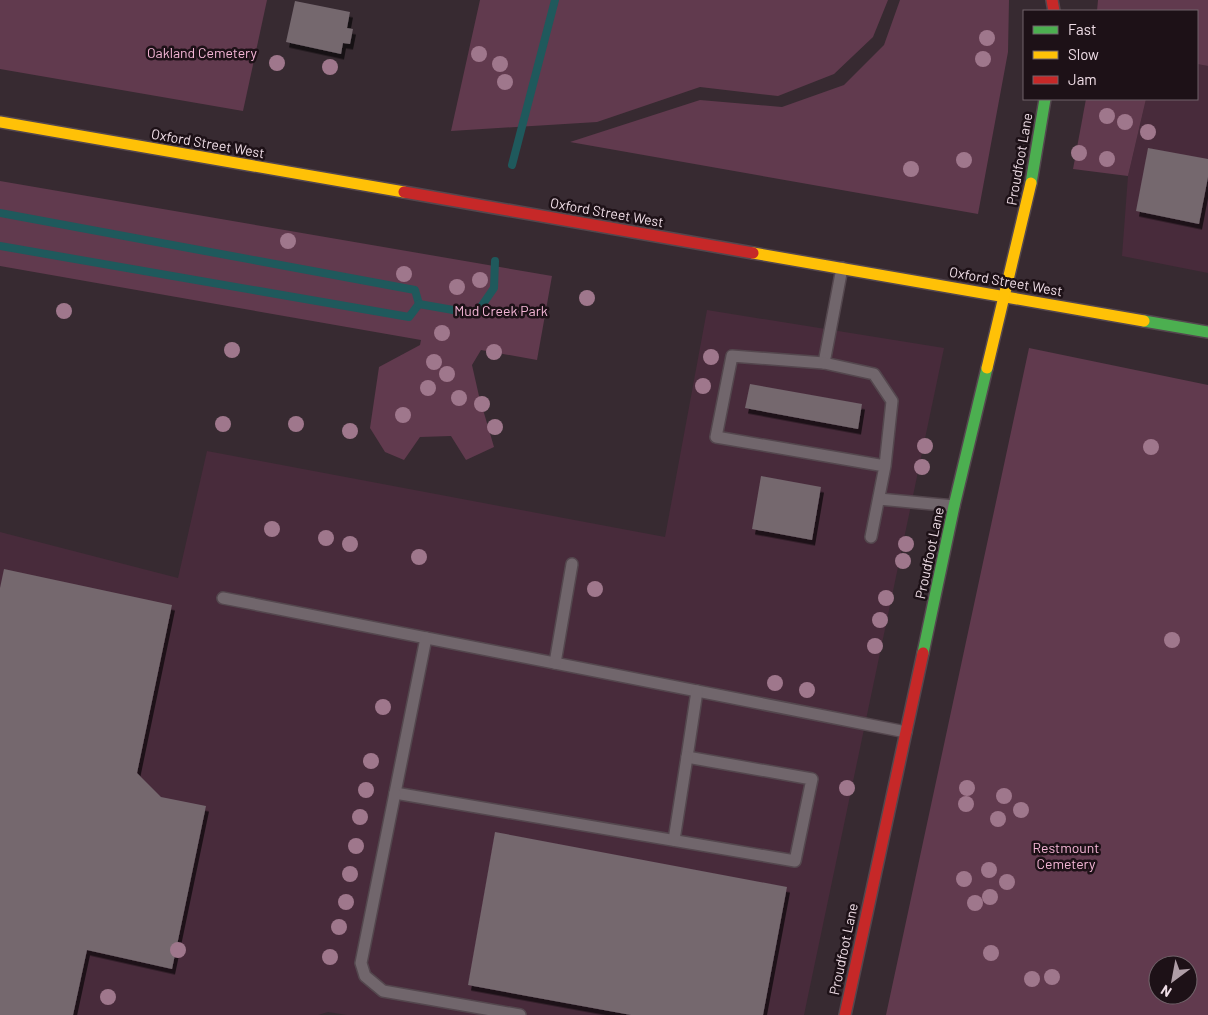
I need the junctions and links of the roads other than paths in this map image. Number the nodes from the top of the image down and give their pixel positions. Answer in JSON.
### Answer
{"nodes":[{"id":1,"x":1045,"y":100,"type":"edge"},
{"id":2,"x":0,"y":122,"type":"edge"},
{"id":3,"x":842,"y":268,"type":"junction"},
{"id":4,"x":1004,"y":296,"type":"junction"},
{"id":5,"x":1208,"y":332,"type":"edge"},
{"id":6,"x":824,"y":363,"type":"junction"},
{"id":7,"x":885,"y":466,"type":"junction"},
{"id":8,"x":879,"y":499,"type":"junction"},
{"id":9,"x":954,"y":506,"type":"junction"},
{"id":10,"x":871,"y":537,"type":"dead end"},
{"id":11,"x":572,"y":564,"type":"dead end"},
{"id":12,"x":223,"y":598,"type":"dead end"},
{"id":13,"x":426,"y":638,"type":"junction"},
{"id":14,"x":555,"y":663,"type":"junction"},
{"id":15,"x":697,"y":691,"type":"junction"},
{"id":16,"x":906,"y":732,"type":"junction"},
{"id":17,"x":687,"y":757,"type":"junction"},
{"id":18,"x":395,"y":793,"type":"junction"},
{"id":19,"x":674,"y":840,"type":"junction"},
{"id":20,"x":520,"y":1015,"type":"edge"},
{"id":21,"x":845,"y":1015,"type":"edge"}],
"edges":[{"from":1,"to":4,"type":"main road","name":"Proudfoot Lane"},
{"from":2,"to":3,"type":"main road","name":"Oxford Street West"},
{"from":3,"to":4,"type":"main road","name":"Oxford Street West"},
{"from":3,"to":6,"type":"lane"},
{"from":4,"to":5,"type":"main road","name":"Oxford Street West"},
{"from":4,"to":9,"type":"main road","name":"Proudfoot Lane"},
{"from":6,"to":7,"type":"lane"},
{"from":6,"to":7,"type":"lane"},
{"from":7,"to":8,"type":"lane"},
{"from":8,"to":9,"type":"lane"},
{"from":8,"to":10,"type":"lane"},
{"from":9,"to":16,"type":"main road","name":"Proudfoot Lane"},
{"from":11,"to":14,"type":"lane"},
{"from":12,"to":13,"type":"lane"},
{"from":13,"to":14,"type":"lane"},
{"from":13,"to":18,"type":"lane"},
{"from":14,"to":15,"type":"lane"},
{"from":15,"to":16,"type":"lane"},
{"from":15,"to":17,"type":"lane"},
{"from":16,"to":21,"type":"main road","name":"Proudfoot Lane"},
{"from":17,"to":19,"type":"lane"},
{"from":17,"to":19,"type":"lane"},
{"from":18,"to":19,"type":"lane"},
{"from":18,"to":20,"type":"lane"}]}
